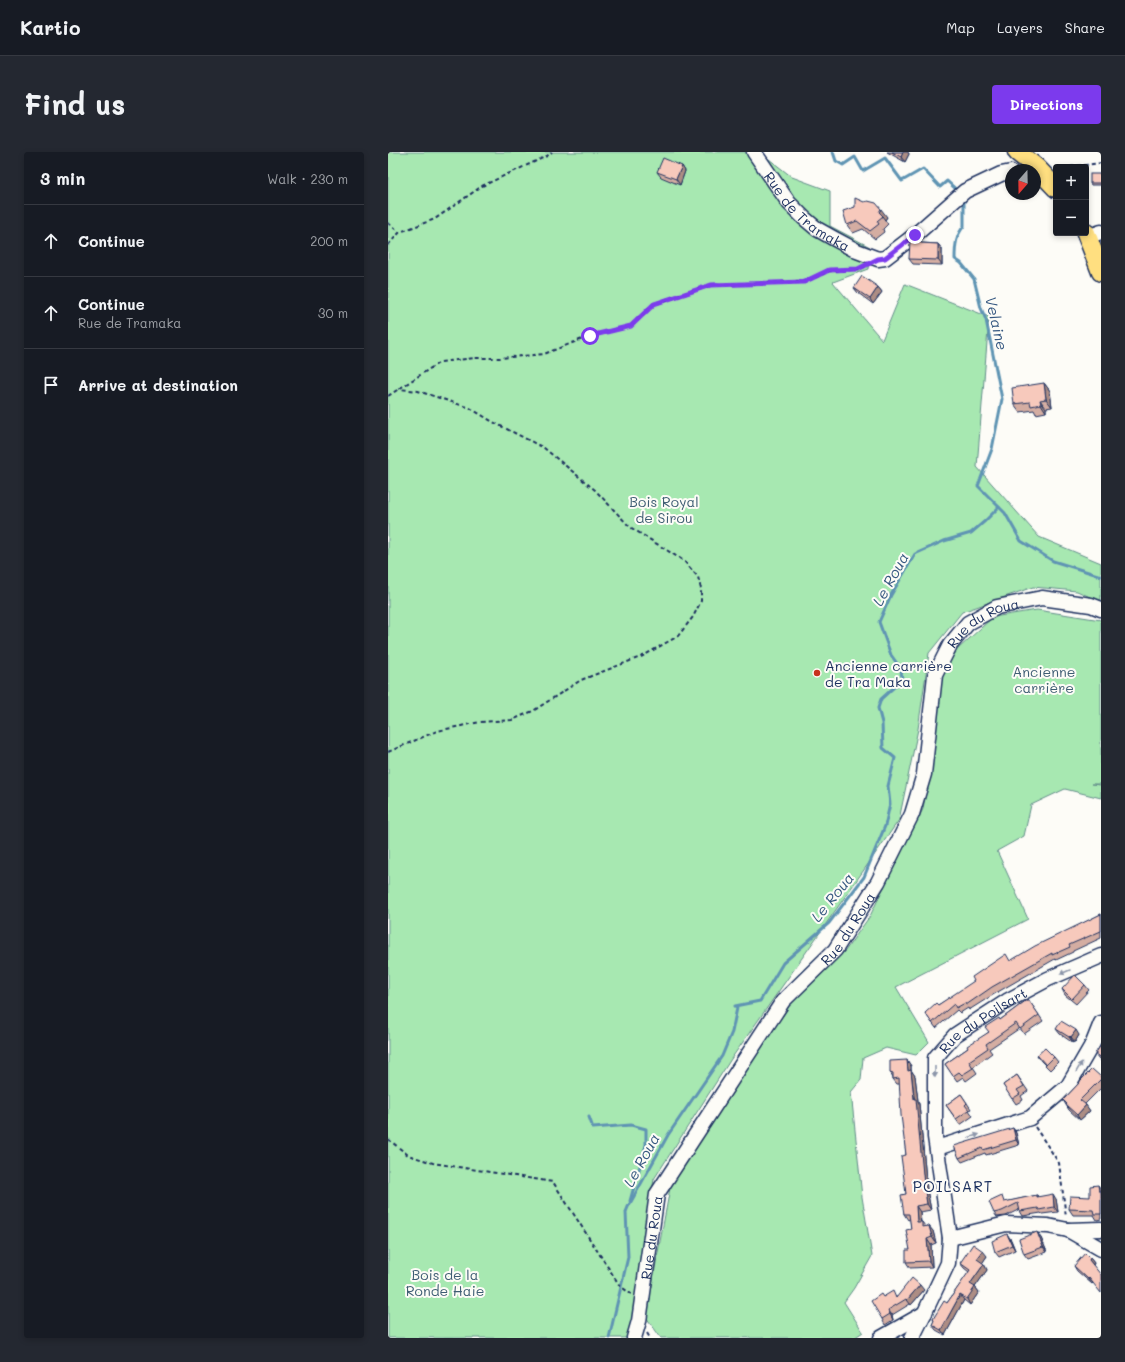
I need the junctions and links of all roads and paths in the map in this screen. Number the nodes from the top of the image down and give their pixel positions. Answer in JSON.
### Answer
{"nodes":[{"id":1,"x":552,"y":152,"type":"edge"},
{"id":2,"x":754,"y":152,"type":"edge"},
{"id":3,"x":1017,"y":152,"type":"edge"},
{"id":4,"x":1101,"y":163,"type":"edge"},
{"id":5,"x":1026,"y":164,"type":"edge"},
{"id":6,"x":1089,"y":165,"type":"edge"},
{"id":7,"x":1005,"y":173,"type":"edge"},
{"id":8,"x":1041,"y":177,"type":"edge"},
{"id":9,"x":1053,"y":186,"type":"edge"},
{"id":10,"x":388,"y":223,"type":"edge"},
{"id":11,"x":400,"y":232,"type":"junction"},
{"id":12,"x":1091,"y":234,"type":"edge"},
{"id":13,"x":388,"y":245,"type":"edge"},
{"id":14,"x":878,"y":259,"type":"junction"},
{"id":15,"x":1101,"y":272,"type":"edge"},
{"id":16,"x":399,"y":389,"type":"junction"},
{"id":17,"x":388,"y":396,"type":"edge"},
{"id":18,"x":1101,"y":609,"type":"edge"},
{"id":19,"x":388,"y":752,"type":"edge"},
{"id":20,"x":1101,"y":956,"type":"edge"},
{"id":21,"x":1101,"y":1023,"type":"edge"},
{"id":22,"x":1030,"y":1118,"type":"junction"},
{"id":23,"x":388,"y":1139,"type":"edge"},
{"id":24,"x":937,"y":1148,"type":"junction"},
{"id":25,"x":1101,"y":1229,"type":"edge"},
{"id":26,"x":1068,"y":1230,"type":"junction"},
{"id":27,"x":950,"y":1238,"type":"junction"},
{"id":28,"x":1101,"y":1249,"type":"edge"},
{"id":29,"x":621,"y":1287,"type":"dead end"},
{"id":30,"x":925,"y":1312,"type":"junction"},
{"id":31,"x":634,"y":1338,"type":"edge"},
{"id":32,"x":881,"y":1338,"type":"edge"},
{"id":33,"x":912,"y":1338,"type":"edge"}],
"edges":[{"from":1,"to":11,"type":"path"},
{"from":2,"to":14,"type":"street","name":"Rue de Tramaka"},
{"from":3,"to":5,"type":"main road"},
{"from":4,"to":6,"type":"path"},
{"from":7,"to":14,"type":"street"},
{"from":8,"to":9,"type":"main road"},
{"from":10,"to":11,"type":"path"},
{"from":11,"to":13,"type":"path"},
{"from":12,"to":15,"type":"main road"},
{"from":14,"to":16,"type":"path"},
{"from":16,"to":17,"type":"path"},
{"from":16,"to":19,"type":"path"},
{"from":18,"to":31,"type":"street","name":"Rue du Roua"},
{"from":20,"to":24,"type":"street","name":"Rue du Poilsart","one_way":true},
{"from":22,"to":21,"type":"street","one_way":true},
{"from":24,"to":22,"type":"street","one_way":true},
{"from":22,"to":26,"type":"path"},
{"from":23,"to":29,"type":"path"},
{"from":24,"to":27,"type":"street","name":"Rue du Poilsart"},
{"from":25,"to":26,"type":"street"},
{"from":26,"to":27,"type":"street"},
{"from":26,"to":28,"type":"street"},
{"from":27,"to":30,"type":"street","name":"Rue du Poilsart"},
{"from":30,"to":32,"type":"street"},
{"from":30,"to":33,"type":"street","name":"Rue du Poilsart"}]}
